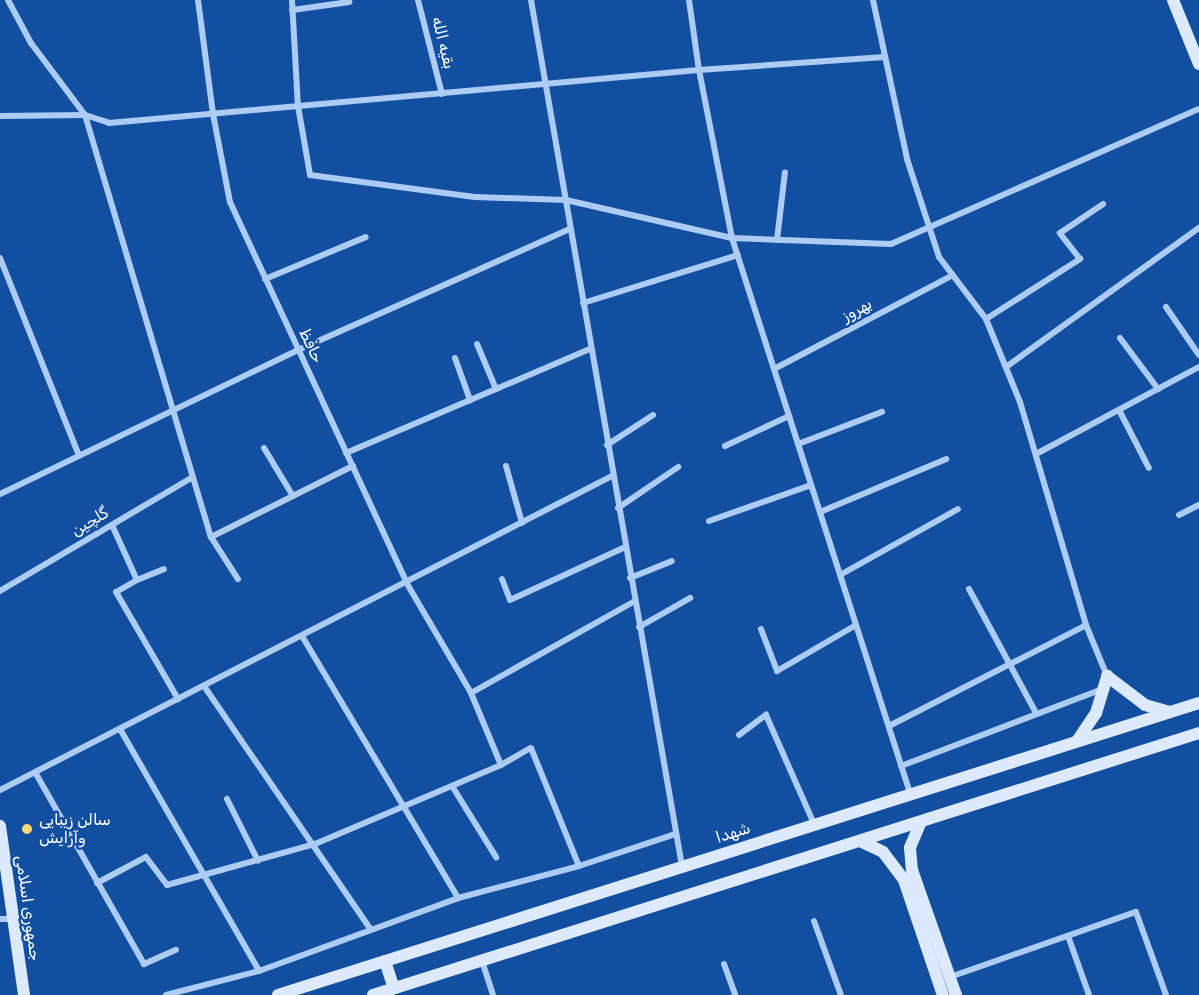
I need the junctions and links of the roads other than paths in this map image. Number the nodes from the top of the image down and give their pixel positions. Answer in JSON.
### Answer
{"nodes":[{"id":1,"x":8,"y":0,"type":"edge"},
{"id":2,"x":198,"y":0,"type":"edge"},
{"id":3,"x":292,"y":0,"type":"edge"},
{"id":4,"x":418,"y":0,"type":"edge"},
{"id":5,"x":531,"y":0,"type":"edge"},
{"id":6,"x":689,"y":0,"type":"edge"},
{"id":7,"x":873,"y":0,"type":"edge"},
{"id":8,"x":1173,"y":0,"type":"edge"},
{"id":9,"x":349,"y":2,"type":"dead end"},
{"id":10,"x":292,"y":10,"type":"junction"},
{"id":11,"x":885,"y":57,"type":"junction"},
{"id":12,"x":1199,"y":64,"type":"edge"},
{"id":13,"x":699,"y":70,"type":"junction"},
{"id":14,"x":547,"y":84,"type":"junction"},
{"id":15,"x":442,"y":94,"type":"junction"},
{"id":16,"x":298,"y":106,"type":"junction"},
{"id":17,"x":1199,"y":109,"type":"edge"},
{"id":18,"x":213,"y":114,"type":"junction"},
{"id":19,"x":85,"y":115,"type":"junction"},
{"id":20,"x":0,"y":116,"type":"edge"},
{"id":21,"x":785,"y":172,"type":"dead end"},
{"id":22,"x":566,"y":200,"type":"junction"},
{"id":23,"x":1103,"y":204,"type":"dead end"},
{"id":24,"x":928,"y":226,"type":"junction"},
{"id":25,"x":1199,"y":228,"type":"edge"},
{"id":26,"x":570,"y":229,"type":"junction"},
{"id":27,"x":366,"y":237,"type":"dead end"},
{"id":28,"x":732,"y":238,"type":"junction"},
{"id":29,"x":777,"y":240,"type":"junction"},
{"id":30,"x":738,"y":255,"type":"junction"},
{"id":31,"x":0,"y":258,"type":"edge"},
{"id":32,"x":953,"y":275,"type":"junction"},
{"id":33,"x":265,"y":279,"type":"junction"},
{"id":34,"x":583,"y":303,"type":"junction"},
{"id":35,"x":1166,"y":307,"type":"dead end"},
{"id":36,"x":986,"y":319,"type":"junction"},
{"id":37,"x":1120,"y":338,"type":"dead end"},
{"id":38,"x":477,"y":344,"type":"dead end"},
{"id":39,"x":590,"y":349,"type":"junction"},
{"id":40,"x":298,"y":350,"type":"junction"},
{"id":41,"x":1199,"y":355,"type":"edge"},
{"id":42,"x":455,"y":358,"type":"dead end"},
{"id":43,"x":1006,"y":367,"type":"junction"},
{"id":44,"x":1199,"y":367,"type":"edge"},
{"id":45,"x":774,"y":369,"type":"junction"},
{"id":46,"x":496,"y":389,"type":"junction"},
{"id":47,"x":1158,"y":389,"type":"junction"},
{"id":48,"x":470,"y":400,"type":"junction"},
{"id":49,"x":174,"y":410,"type":"junction"},
{"id":50,"x":1119,"y":410,"type":"junction"},
{"id":51,"x":882,"y":411,"type":"dead end"},
{"id":52,"x":653,"y":415,"type":"dead end"},
{"id":53,"x":789,"y":416,"type":"junction"},
{"id":54,"x":798,"y":444,"type":"junction"},
{"id":55,"x":607,"y":445,"type":"junction"},
{"id":56,"x":725,"y":446,"type":"dead end"},
{"id":57,"x":264,"y":448,"type":"dead end"},
{"id":58,"x":346,"y":453,"type":"junction"},
{"id":59,"x":1036,"y":454,"type":"junction"},
{"id":60,"x":79,"y":456,"type":"junction"},
{"id":61,"x":946,"y":459,"type":"dead end"},
{"id":62,"x":353,"y":466,"type":"junction"},
{"id":63,"x":506,"y":466,"type":"dead end"},
{"id":64,"x":678,"y":467,"type":"dead end"},
{"id":65,"x":1149,"y":468,"type":"dead end"},
{"id":66,"x":612,"y":476,"type":"junction"},
{"id":67,"x":193,"y":477,"type":"junction"},
{"id":68,"x":811,"y":485,"type":"junction"},
{"id":69,"x":0,"y":494,"type":"edge"},
{"id":70,"x":293,"y":496,"type":"junction"},
{"id":71,"x":1199,"y":506,"type":"edge"},
{"id":72,"x":618,"y":508,"type":"junction"},
{"id":73,"x":958,"y":509,"type":"dead end"},
{"id":74,"x":820,"y":513,"type":"junction"},
{"id":75,"x":1179,"y":515,"type":"dead end"},
{"id":76,"x":709,"y":521,"type":"dead end"},
{"id":77,"x":522,"y":523,"type":"junction"},
{"id":78,"x":112,"y":525,"type":"junction"},
{"id":79,"x":211,"y":537,"type":"junction"},
{"id":80,"x":625,"y":547,"type":"junction"},
{"id":81,"x":672,"y":561,"type":"dead end"},
{"id":82,"x":164,"y":569,"type":"dead end"},
{"id":83,"x":840,"y":575,"type":"junction"},
{"id":84,"x":630,"y":578,"type":"junction"},
{"id":85,"x":238,"y":579,"type":"dead end"},
{"id":86,"x":502,"y":579,"type":"dead end"},
{"id":87,"x":137,"y":580,"type":"junction"},
{"id":88,"x":406,"y":582,"type":"junction"},
{"id":89,"x":969,"y":589,"type":"dead end"},
{"id":90,"x":0,"y":591,"type":"edge"},
{"id":91,"x":690,"y":598,"type":"dead end"},
{"id":92,"x":635,"y":601,"type":"junction"},
{"id":93,"x":856,"y":625,"type":"junction"},
{"id":94,"x":1086,"y":625,"type":"junction"},
{"id":95,"x":639,"y":627,"type":"junction"},
{"id":96,"x":760,"y":629,"type":"dead end"},
{"id":97,"x":302,"y":636,"type":"junction"},
{"id":98,"x":1011,"y":664,"type":"junction"},
{"id":99,"x":1107,"y":676,"type":"junction"},
{"id":100,"x":204,"y":686,"type":"junction"},
{"id":101,"x":1101,"y":690,"type":"junction"},
{"id":102,"x":471,"y":693,"type":"junction"},
{"id":103,"x":178,"y":699,"type":"junction"},
{"id":104,"x":1199,"y":703,"type":"edge"},
{"id":105,"x":1170,"y":712,"type":"junction"},
{"id":106,"x":1036,"y":713,"type":"junction"},
{"id":107,"x":889,"y":726,"type":"junction"},
{"id":108,"x":120,"y":729,"type":"junction"},
{"id":109,"x":1199,"y":734,"type":"edge"},
{"id":110,"x":739,"y":735,"type":"dead end"},
{"id":111,"x":1077,"y":741,"type":"junction"},
{"id":112,"x":501,"y":765,"type":"junction"},
{"id":113,"x":901,"y":766,"type":"junction"},
{"id":114,"x":35,"y":772,"type":"junction"},
{"id":115,"x":452,"y":786,"type":"junction"},
{"id":116,"x":0,"y":790,"type":"edge"},
{"id":117,"x":910,"y":793,"type":"junction"},
{"id":118,"x":227,"y":799,"type":"dead end"},
{"id":119,"x":403,"y":806,"type":"junction"},
{"id":120,"x":814,"y":824,"type":"junction"},
{"id":121,"x":921,"y":824,"type":"junction"},
{"id":122,"x":0,"y":826,"type":"edge"},
{"id":123,"x":676,"y":834,"type":"junction"},
{"id":124,"x":862,"y":842,"type":"junction"},
{"id":125,"x":315,"y":844,"type":"junction"},
{"id":126,"x":496,"y":856,"type":"dead end"},
{"id":127,"x":258,"y":861,"type":"junction"},
{"id":128,"x":579,"y":866,"type":"junction"},
{"id":129,"x":682,"y":867,"type":"junction"},
{"id":130,"x":203,"y":877,"type":"junction"},
{"id":131,"x":97,"y":883,"type":"junction"},
{"id":132,"x":458,"y":898,"type":"junction"},
{"id":133,"x":0,"y":919,"type":"edge"},
{"id":134,"x":13,"y":919,"type":"junction"},
{"id":135,"x":814,"y":921,"type":"dead end"},
{"id":136,"x":370,"y":928,"type":"junction"},
{"id":137,"x":1068,"y":936,"type":"junction"},
{"id":138,"x":176,"y":950,"type":"dead end"},
{"id":139,"x":481,"y":960,"type":"junction"},
{"id":140,"x":385,"y":962,"type":"junction"},
{"id":141,"x":724,"y":964,"type":"dead end"},
{"id":142,"x":939,"y":965,"type":"junction"},
{"id":143,"x":259,"y":970,"type":"junction"},
{"id":144,"x":950,"y":977,"type":"junction"},
{"id":145,"x":394,"y":988,"type":"junction"},
{"id":146,"x":24,"y":995,"type":"edge"},
{"id":147,"x":166,"y":995,"type":"edge"},
{"id":148,"x":278,"y":995,"type":"edge"},
{"id":149,"x":373,"y":995,"type":"edge"},
{"id":150,"x":493,"y":995,"type":"edge"},
{"id":151,"x":735,"y":995,"type":"edge"},
{"id":152,"x":841,"y":995,"type":"edge"},
{"id":153,"x":943,"y":995,"type":"edge"},
{"id":154,"x":956,"y":995,"type":"edge"},
{"id":155,"x":1089,"y":995,"type":"edge"},
{"id":156,"x":1166,"y":995,"type":"edge"}],
"edges":[{"from":1,"to":19,"type":"street"},
{"from":2,"to":18,"type":"street","name":"حافظ"},
{"from":3,"to":10,"type":"street"},
{"from":4,"to":15,"type":"street","name":"بقیه الله"},
{"from":5,"to":14,"type":"street"},
{"from":6,"to":13,"type":"street"},
{"from":7,"to":11,"type":"street"},
{"from":8,"to":12,"type":"main road"},
{"from":9,"to":10,"type":"street"},
{"from":10,"to":16,"type":"street"},
{"from":11,"to":13,"type":"street"},
{"from":11,"to":24,"type":"street"},
{"from":13,"to":14,"type":"street"},
{"from":13,"to":28,"type":"street"},
{"from":14,"to":15,"type":"street"},
{"from":14,"to":22,"type":"street"},
{"from":15,"to":16,"type":"street"},
{"from":16,"to":18,"type":"street"},
{"from":16,"to":22,"type":"street"},
{"from":17,"to":24,"type":"street"},
{"from":18,"to":19,"type":"street"},
{"from":18,"to":33,"type":"street","name":"حافظ"},
{"from":19,"to":20,"type":"street"},
{"from":19,"to":49,"type":"street"},
{"from":21,"to":29,"type":"street"},
{"from":22,"to":26,"type":"street"},
{"from":22,"to":28,"type":"street"},
{"from":23,"to":36,"type":"street"},
{"from":24,"to":29,"type":"street"},
{"from":24,"to":32,"type":"street"},
{"from":25,"to":43,"type":"street"},
{"from":26,"to":34,"type":"street"},
{"from":26,"to":40,"type":"street"},
{"from":27,"to":33,"type":"street"},
{"from":28,"to":29,"type":"street"},
{"from":28,"to":30,"type":"street"},
{"from":30,"to":34,"type":"street"},
{"from":30,"to":45,"type":"street"},
{"from":31,"to":60,"type":"street"},
{"from":32,"to":36,"type":"street"},
{"from":32,"to":45,"type":"street","name":"بهروز"},
{"from":33,"to":40,"type":"street","name":"حافظ"},
{"from":34,"to":39,"type":"street"},
{"from":35,"to":41,"type":"street"},
{"from":36,"to":43,"type":"street"},
{"from":37,"to":47,"type":"street"},
{"from":38,"to":46,"type":"street"},
{"from":39,"to":46,"type":"street"},
{"from":39,"to":55,"type":"street"},
{"from":40,"to":49,"type":"street"},
{"from":40,"to":58,"type":"street","name":"حافظ"},
{"from":42,"to":48,"type":"street"},
{"from":43,"to":59,"type":"street"},
{"from":44,"to":47,"type":"street"},
{"from":45,"to":53,"type":"street"},
{"from":46,"to":48,"type":"street"},
{"from":47,"to":50,"type":"street"},
{"from":48,"to":58,"type":"street"},
{"from":49,"to":60,"type":"street"},
{"from":49,"to":67,"type":"street"},
{"from":50,"to":59,"type":"street"},
{"from":50,"to":65,"type":"street"},
{"from":51,"to":54,"type":"street"},
{"from":52,"to":55,"type":"street"},
{"from":53,"to":54,"type":"street"},
{"from":53,"to":56,"type":"street"},
{"from":54,"to":68,"type":"street"},
{"from":55,"to":66,"type":"street"},
{"from":57,"to":70,"type":"street"},
{"from":58,"to":62,"type":"street","name":"حافظ"},
{"from":59,"to":94,"type":"street"},
{"from":60,"to":69,"type":"street"},
{"from":61,"to":74,"type":"street"},
{"from":62,"to":70,"type":"street"},
{"from":62,"to":88,"type":"street","name":"حافظ"},
{"from":63,"to":77,"type":"street"},
{"from":64,"to":72,"type":"street"},
{"from":66,"to":72,"type":"street"},
{"from":66,"to":77,"type":"street"},
{"from":67,"to":78,"type":"street","name":"گلچین"},
{"from":67,"to":79,"type":"street"},
{"from":68,"to":74,"type":"street"},
{"from":68,"to":76,"type":"street"},
{"from":70,"to":79,"type":"street"},
{"from":71,"to":75,"type":"street"},
{"from":72,"to":80,"type":"street"},
{"from":73,"to":83,"type":"street"},
{"from":74,"to":83,"type":"street"},
{"from":77,"to":88,"type":"street"},
{"from":78,"to":87,"type":"street"},
{"from":78,"to":90,"type":"street","name":"گلچین"},
{"from":79,"to":85,"type":"street"},
{"from":80,"to":84,"type":"street"},
{"from":80,"to":86,"type":"street"},
{"from":81,"to":84,"type":"street"},
{"from":82,"to":87,"type":"street"},
{"from":83,"to":93,"type":"street"},
{"from":84,"to":92,"type":"street"},
{"from":87,"to":103,"type":"street"},
{"from":88,"to":97,"type":"street"},
{"from":88,"to":102,"type":"street","name":"حافظ"},
{"from":89,"to":98,"type":"street"},
{"from":91,"to":95,"type":"street"},
{"from":92,"to":95,"type":"street"},
{"from":92,"to":102,"type":"street"},
{"from":93,"to":96,"type":"street"},
{"from":93,"to":107,"type":"street"},
{"from":94,"to":98,"type":"street"},
{"from":94,"to":99,"type":"street"},
{"from":95,"to":123,"type":"street"},
{"from":97,"to":100,"type":"street"},
{"from":97,"to":119,"type":"street"},
{"from":98,"to":106,"type":"street"},
{"from":98,"to":107,"type":"street"},
{"from":99,"to":101,"type":"main road"},
{"from":99,"to":105,"type":"main road"},
{"from":100,"to":103,"type":"street"},
{"from":100,"to":125,"type":"street"},
{"from":101,"to":106,"type":"street"},
{"from":101,"to":111,"type":"main road"},
{"from":102,"to":112,"type":"street","name":"حافظ"},
{"from":103,"to":108,"type":"street"},
{"from":104,"to":105,"type":"main road","name":"شهدا"},
{"from":105,"to":111,"type":"main road","name":"شهدا"},
{"from":106,"to":113,"type":"street"},
{"from":107,"to":113,"type":"street"},
{"from":108,"to":114,"type":"street"},
{"from":108,"to":130,"type":"street"},
{"from":109,"to":121,"type":"main road"},
{"from":110,"to":120,"type":"street"},
{"from":111,"to":117,"type":"main road","name":"شهدا"},
{"from":112,"to":115,"type":"street"},
{"from":112,"to":128,"type":"street"},
{"from":113,"to":117,"type":"street"},
{"from":114,"to":116,"type":"street"},
{"from":114,"to":131,"type":"street"},
{"from":115,"to":119,"type":"street"},
{"from":115,"to":126,"type":"street"},
{"from":117,"to":120,"type":"main road","name":"شهدا"},
{"from":118,"to":127,"type":"street"},
{"from":119,"to":125,"type":"street"},
{"from":119,"to":132,"type":"street"},
{"from":120,"to":129,"type":"main road","name":"شهدا"},
{"from":121,"to":124,"type":"main road"},
{"from":121,"to":142,"type":"main road"},
{"from":122,"to":134,"type":"main road","name":"جمهوری اسلامی"},
{"from":123,"to":128,"type":"street"},
{"from":123,"to":129,"type":"street"},
{"from":124,"to":139,"type":"main road"},
{"from":124,"to":142,"type":"main road"},
{"from":125,"to":127,"type":"street"},
{"from":125,"to":136,"type":"street"},
{"from":127,"to":130,"type":"street"},
{"from":128,"to":132,"type":"street"},
{"from":129,"to":140,"type":"main road","name":"شهدا"},
{"from":130,"to":131,"type":"street"},
{"from":130,"to":143,"type":"street"},
{"from":131,"to":138,"type":"street"},
{"from":132,"to":136,"type":"street"},
{"from":133,"to":134,"type":"street"},
{"from":134,"to":146,"type":"main road","name":"جمهوری اسلامی"},
{"from":135,"to":152,"type":"street"},
{"from":136,"to":143,"type":"street"},
{"from":137,"to":144,"type":"street"},
{"from":137,"to":155,"type":"street"},
{"from":137,"to":156,"type":"street"},
{"from":139,"to":145,"type":"main road"},
{"from":139,"to":150,"type":"street"},
{"from":140,"to":145,"type":"main road"},
{"from":140,"to":148,"type":"main road","name":"شهدا"},
{"from":141,"to":151,"type":"street"},
{"from":142,"to":144,"type":"main road"},
{"from":142,"to":153,"type":"main road"},
{"from":143,"to":147,"type":"street"},
{"from":144,"to":154,"type":"main road"},
{"from":145,"to":149,"type":"main road"}]}
